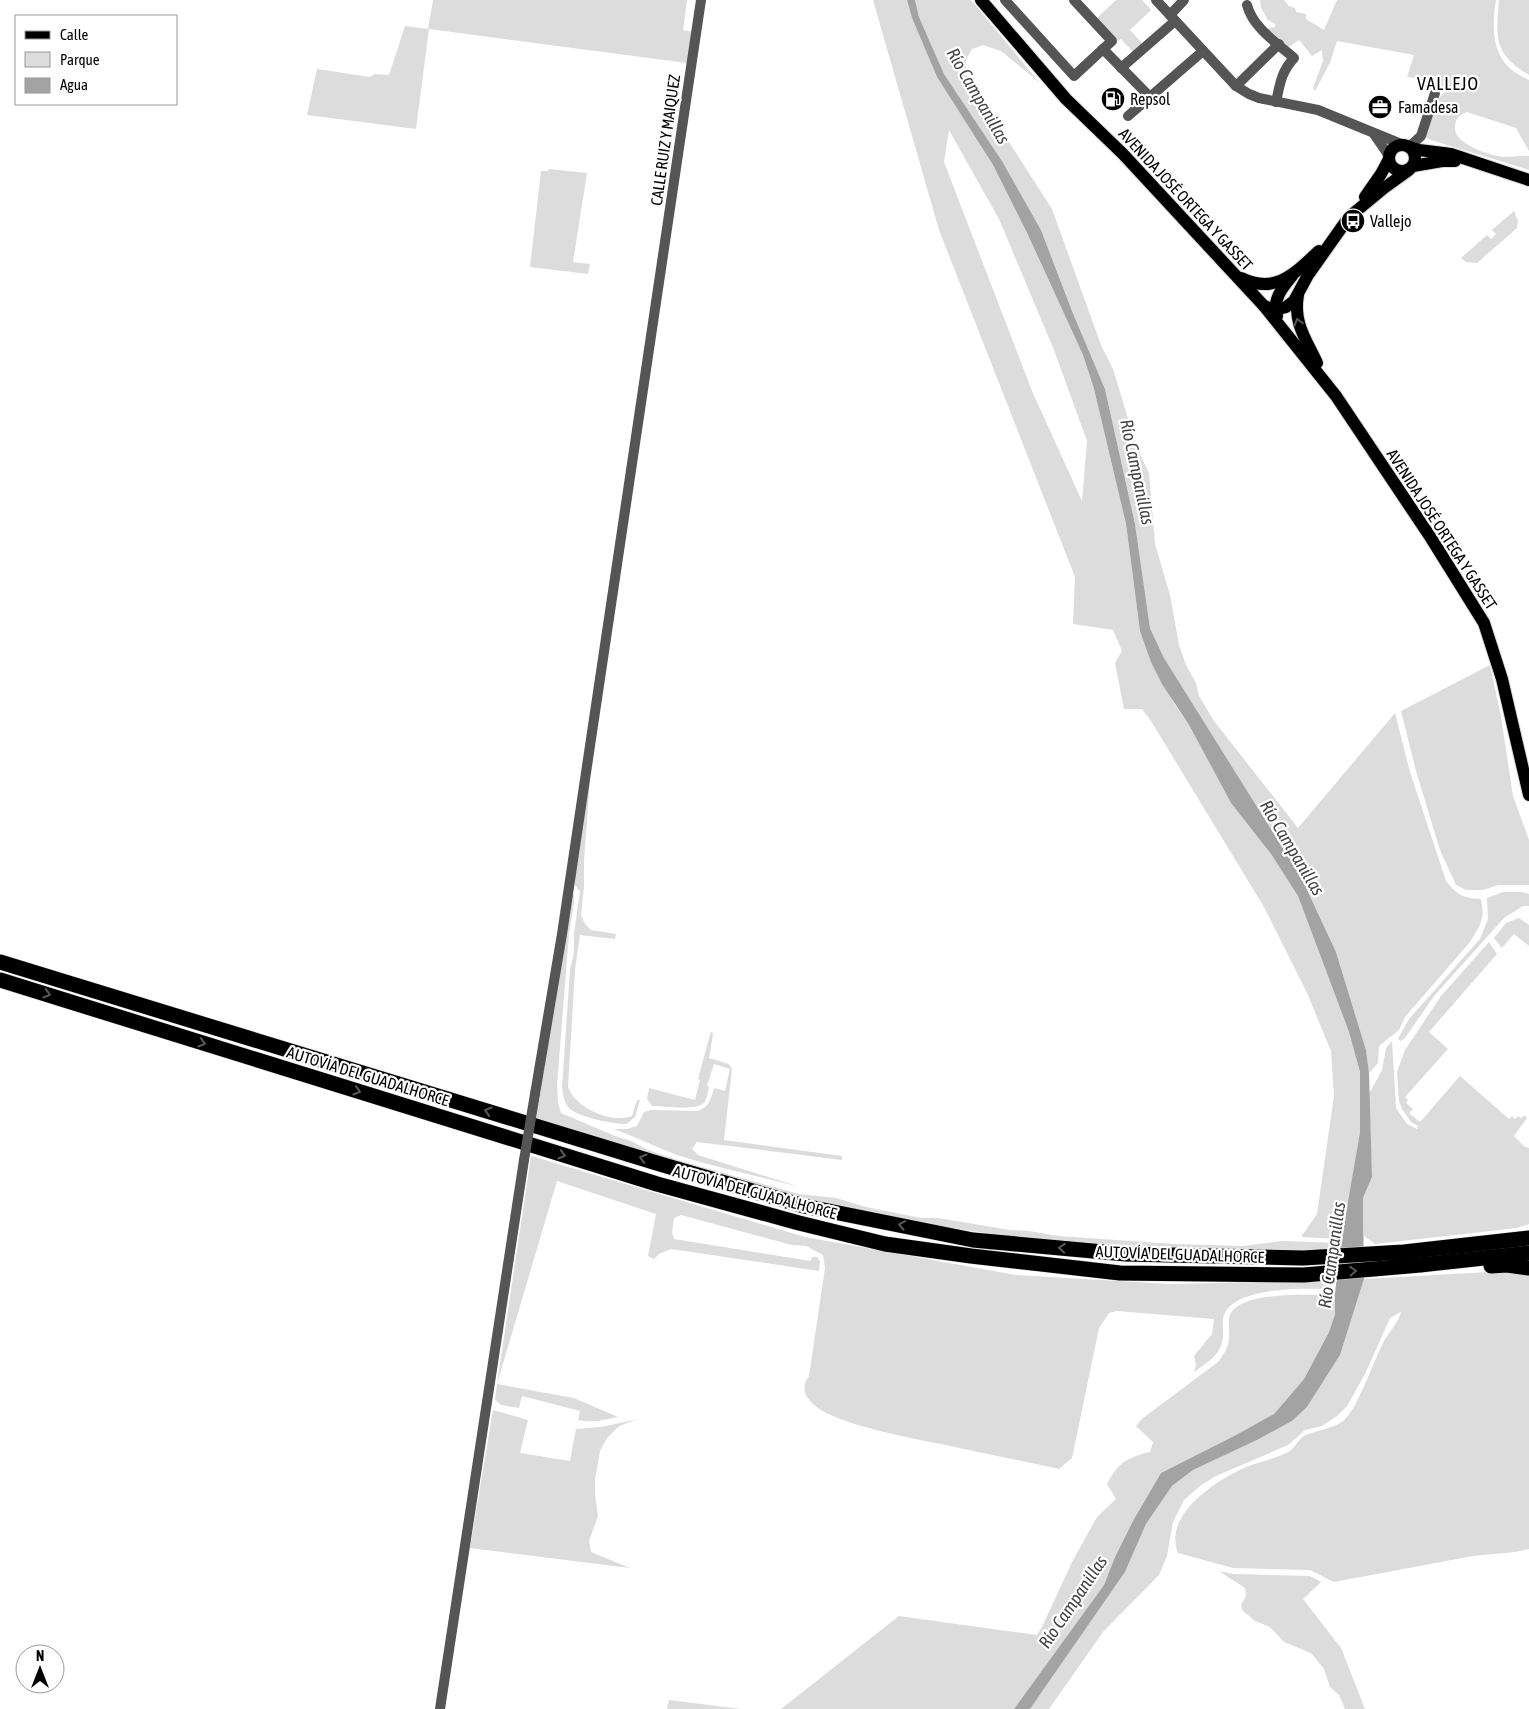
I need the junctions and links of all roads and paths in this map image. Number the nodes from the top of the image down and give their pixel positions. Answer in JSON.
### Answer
{"nodes":[{"id":1,"x":701,"y":0,"type":"edge"},
{"id":2,"x":981,"y":0,"type":"edge"},
{"id":3,"x":1005,"y":0,"type":"edge"},
{"id":4,"x":1074,"y":0,"type":"edge"},
{"id":5,"x":1156,"y":0,"type":"edge"},
{"id":6,"x":1184,"y":0,"type":"edge"},
{"id":7,"x":1246,"y":5,"type":"dead end"},
{"id":8,"x":1172,"y":18,"type":"junction"},
{"id":9,"x":1279,"y":44,"type":"junction"},
{"id":10,"x":1103,"y":49,"type":"junction"},
{"id":11,"x":1203,"y":51,"type":"junction"},
{"id":12,"x":1122,"y":68,"type":"junction"},
{"id":13,"x":1236,"y":86,"type":"junction"},
{"id":14,"x":1435,"y":93,"type":"dead end"},
{"id":15,"x":1150,"y":97,"type":"junction"},
{"id":16,"x":1276,"y":102,"type":"junction"},
{"id":17,"x":1128,"y":116,"type":"dead end"},
{"id":18,"x":1374,"y":133,"type":"junction"},
{"id":19,"x":1408,"y":146,"type":"junction"},
{"id":20,"x":1389,"y":157,"type":"junction"},
{"id":21,"x":1470,"y":161,"type":"junction"},
{"id":22,"x":1411,"y":168,"type":"junction"},
{"id":23,"x":1529,"y":180,"type":"edge"},
{"id":24,"x":1353,"y":213,"type":"junction"},
{"id":25,"x":1335,"y":235,"type":"junction"},
{"id":26,"x":1298,"y":269,"type":"junction"},
{"id":27,"x":1235,"y":274,"type":"junction"},
{"id":28,"x":1298,"y":294,"type":"junction"},
{"id":29,"x":1269,"y":308,"type":"junction"},
{"id":30,"x":1324,"y":379,"type":"junction"},
{"id":31,"x":1529,"y":795,"type":"edge"},
{"id":32,"x":0,"y":962,"type":"edge"},
{"id":33,"x":0,"y":980,"type":"edge"},
{"id":34,"x":1529,"y":1228,"type":"edge"},
{"id":35,"x":1529,"y":1238,"type":"edge"},
{"id":36,"x":1440,"y":1248,"type":"junction"},
{"id":37,"x":1529,"y":1253,"type":"edge"},
{"id":38,"x":1409,"y":1261,"type":"junction"},
{"id":39,"x":1529,"y":1268,"type":"edge"},
{"id":40,"x":440,"y":1709,"type":"edge"}],
"edges":[{"from":1,"to":40,"type":"street","name":"CALLE RUIZ Y MAIQUEZ","bridge":true},
{"from":2,"to":27,"type":"main road","name":"AVENIDA JOSÉ ORTEGA Y GASSET"},
{"from":3,"to":10,"type":"street"},
{"from":4,"to":10,"type":"street"},
{"from":5,"to":8,"type":"street"},
{"from":6,"to":8,"type":"street"},
{"from":7,"to":9,"type":"street"},
{"from":8,"to":11,"type":"street"},
{"from":8,"to":12,"type":"street"},
{"from":9,"to":13,"type":"street"},
{"from":9,"to":16,"type":"street"},
{"from":10,"to":12,"type":"street"},
{"from":11,"to":13,"type":"street"},
{"from":11,"to":15,"type":"street"},
{"from":12,"to":15,"type":"street"},
{"from":13,"to":16,"type":"street"},
{"from":14,"to":19,"type":"street"},
{"from":15,"to":17,"type":"street"},
{"from":16,"to":18,"type":"street"},
{"from":18,"to":19,"type":"street"},
{"from":18,"to":20,"type":"street"},
{"from":19,"to":20,"type":"main road"},
{"from":19,"to":21,"type":"main road"},
{"from":19,"to":22,"type":"main road"},
{"from":20,"to":22,"type":"main road"},
{"from":20,"to":24,"type":"main road"},
{"from":21,"to":22,"type":"main road"},
{"from":21,"to":23,"type":"main road"},
{"from":22,"to":24,"type":"main road"},
{"from":24,"to":25,"type":"main road"},
{"from":25,"to":26,"type":"main road"},
{"from":25,"to":28,"type":"main road"},
{"from":26,"to":27,"type":"main road"},
{"from":26,"to":29,"type":"main road"},
{"from":27,"to":29,"type":"main road","name":"AVENIDA JOSÉ ORTEGA Y GASSET"},
{"from":28,"to":29,"type":"main road"},
{"from":30,"to":28,"type":"main road","name":"AVENIDA JOSÉ ORTEGA Y GASSET","one_way":true},
{"from":29,"to":30,"type":"main road","name":"AVENIDA JOSÉ ORTEGA Y GASSET"},
{"from":30,"to":31,"type":"main road","name":"AVENIDA JOSÉ ORTEGA Y GASSET"},
{"from":38,"to":32,"type":"highway","name":"AUTOVÍA DEL GUADALHORCE","one_way":true},
{"from":33,"to":38,"type":"highway","name":"AUTOVÍA DEL GUADALHORCE","one_way":true},
{"from":34,"to":36,"type":"highway"},
{"from":35,"to":36,"type":"highway","name":"AUTOVÍA DEL GUADALHORCE"},
{"from":36,"to":38,"type":"highway","name":"AUTOVÍA DEL GUADALHORCE"},
{"from":37,"to":38,"type":"highway","name":"AUTOVÍA DEL GUADALHORCE"},
{"from":38,"to":39,"type":"highway"}]}
